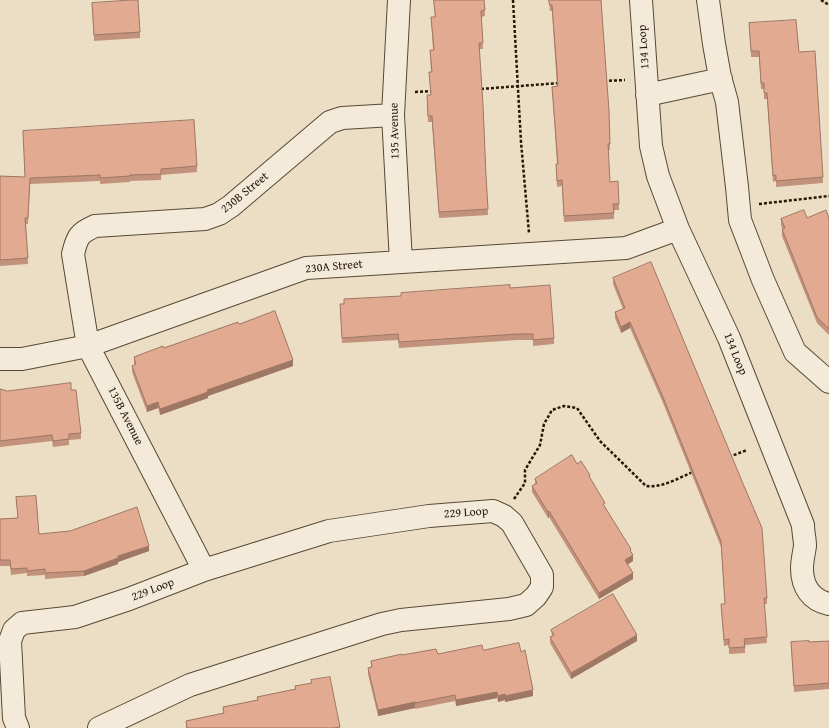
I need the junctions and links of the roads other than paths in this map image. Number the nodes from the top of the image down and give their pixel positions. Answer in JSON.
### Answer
{"nodes":[{"id":1,"x":399,"y":0,"type":"edge"},
{"id":2,"x":641,"y":0,"type":"edge"},
{"id":3,"x":708,"y":0,"type":"edge"},
{"id":4,"x":721,"y":79,"type":"junction"},
{"id":5,"x":647,"y":95,"type":"junction"},
{"id":6,"x":393,"y":115,"type":"junction"},
{"id":7,"x":678,"y":229,"type":"junction"},
{"id":8,"x":73,"y":254,"type":"joint"},
{"id":9,"x":401,"y":262,"type":"junction"},
{"id":10,"x":88,"y":346,"type":"junction"},
{"id":11,"x":0,"y":359,"type":"edge"},
{"id":12,"x":829,"y":382,"type":"edge"},
{"id":13,"x":204,"y":570,"type":"junction"},
{"id":14,"x":829,"y":604,"type":"edge"},
{"id":15,"x":18,"y":728,"type":"edge"},
{"id":16,"x":99,"y":728,"type":"edge"}],
"edges":[{"from":1,"to":6,"type":"street","name":"135 Avenue"},
{"from":2,"to":5,"type":"street","name":"134 Loop"},
{"from":3,"to":4,"type":"street"},
{"from":4,"to":5,"type":"street"},
{"from":4,"to":12,"type":"street"},
{"from":5,"to":7,"type":"street","name":"134 Loop"},
{"from":6,"to":8,"type":"street","name":"230B Street"},
{"from":6,"to":9,"type":"street","name":"135 Avenue"},
{"from":7,"to":9,"type":"street","name":"230A Street"},
{"from":7,"to":14,"type":"street","name":"134 Loop"},
{"from":8,"to":10,"type":"street","name":"135B Avenue"},
{"from":9,"to":10,"type":"street","name":"230A Street"},
{"from":10,"to":11,"type":"street","name":"230A Street"},
{"from":10,"to":13,"type":"street","name":"135B Avenue"},
{"from":13,"to":15,"type":"street","name":"229 Loop"},
{"from":13,"to":16,"type":"street","name":"229 Loop"}]}
